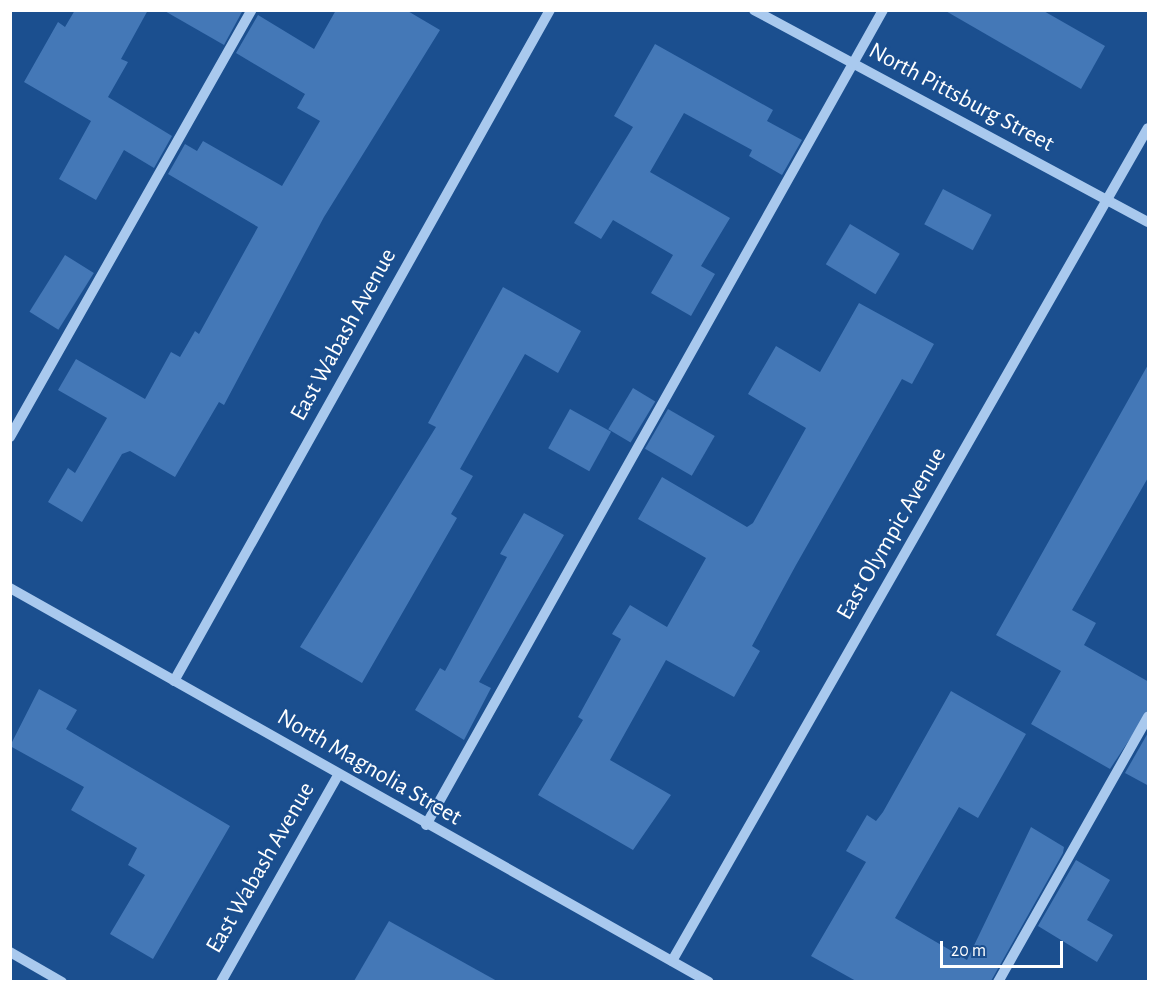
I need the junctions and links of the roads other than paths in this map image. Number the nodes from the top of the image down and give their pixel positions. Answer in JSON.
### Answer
{"nodes":[{"id":1,"x":252,"y":10,"type":"edge"},
{"id":2,"x":550,"y":10,"type":"edge"},
{"id":3,"x":754,"y":10,"type":"edge"},
{"id":4,"x":882,"y":10,"type":"edge"},
{"id":5,"x":852,"y":64,"type":"junction"},
{"id":6,"x":1149,"y":128,"type":"edge"},
{"id":7,"x":1107,"y":200,"type":"junction"},
{"id":8,"x":1149,"y":222,"type":"edge"},
{"id":9,"x":10,"y":437,"type":"edge"},
{"id":10,"x":10,"y":588,"type":"edge"},
{"id":11,"x":174,"y":681,"type":"junction"},
{"id":12,"x":1149,"y":717,"type":"edge"},
{"id":13,"x":338,"y":775,"type":"junction"},
{"id":14,"x":426,"y":825,"type":"junction"},
{"id":15,"x":10,"y":952,"type":"edge"},
{"id":16,"x":672,"y":961,"type":"junction"},
{"id":17,"x":62,"y":981,"type":"edge"},
{"id":18,"x":221,"y":981,"type":"edge"},
{"id":19,"x":709,"y":981,"type":"edge"},
{"id":20,"x":998,"y":981,"type":"edge"}],
"edges":[{"from":1,"to":9,"type":"street"},
{"from":2,"to":11,"type":"street","name":"East Wabash Avenue"},
{"from":3,"to":5,"type":"street","name":"North Pittsburg Street"},
{"from":4,"to":5,"type":"street"},
{"from":5,"to":7,"type":"street","name":"North Pittsburg Street"},
{"from":5,"to":14,"type":"street"},
{"from":6,"to":7,"type":"street","name":"East Olympic Avenue"},
{"from":7,"to":8,"type":"street","name":"North Pittsburg Street"},
{"from":7,"to":16,"type":"street","name":"East Olympic Avenue"},
{"from":10,"to":11,"type":"street","name":"North Magnolia Street"},
{"from":11,"to":13,"type":"street","name":"North Magnolia Street"},
{"from":12,"to":20,"type":"street"},
{"from":13,"to":14,"type":"street","name":"North Magnolia Street"},
{"from":13,"to":18,"type":"street","name":"East Wabash Avenue"},
{"from":14,"to":16,"type":"street","name":"North Magnolia Street"},
{"from":15,"to":17,"type":"street"},
{"from":16,"to":19,"type":"street","name":"North Magnolia Street"}]}
